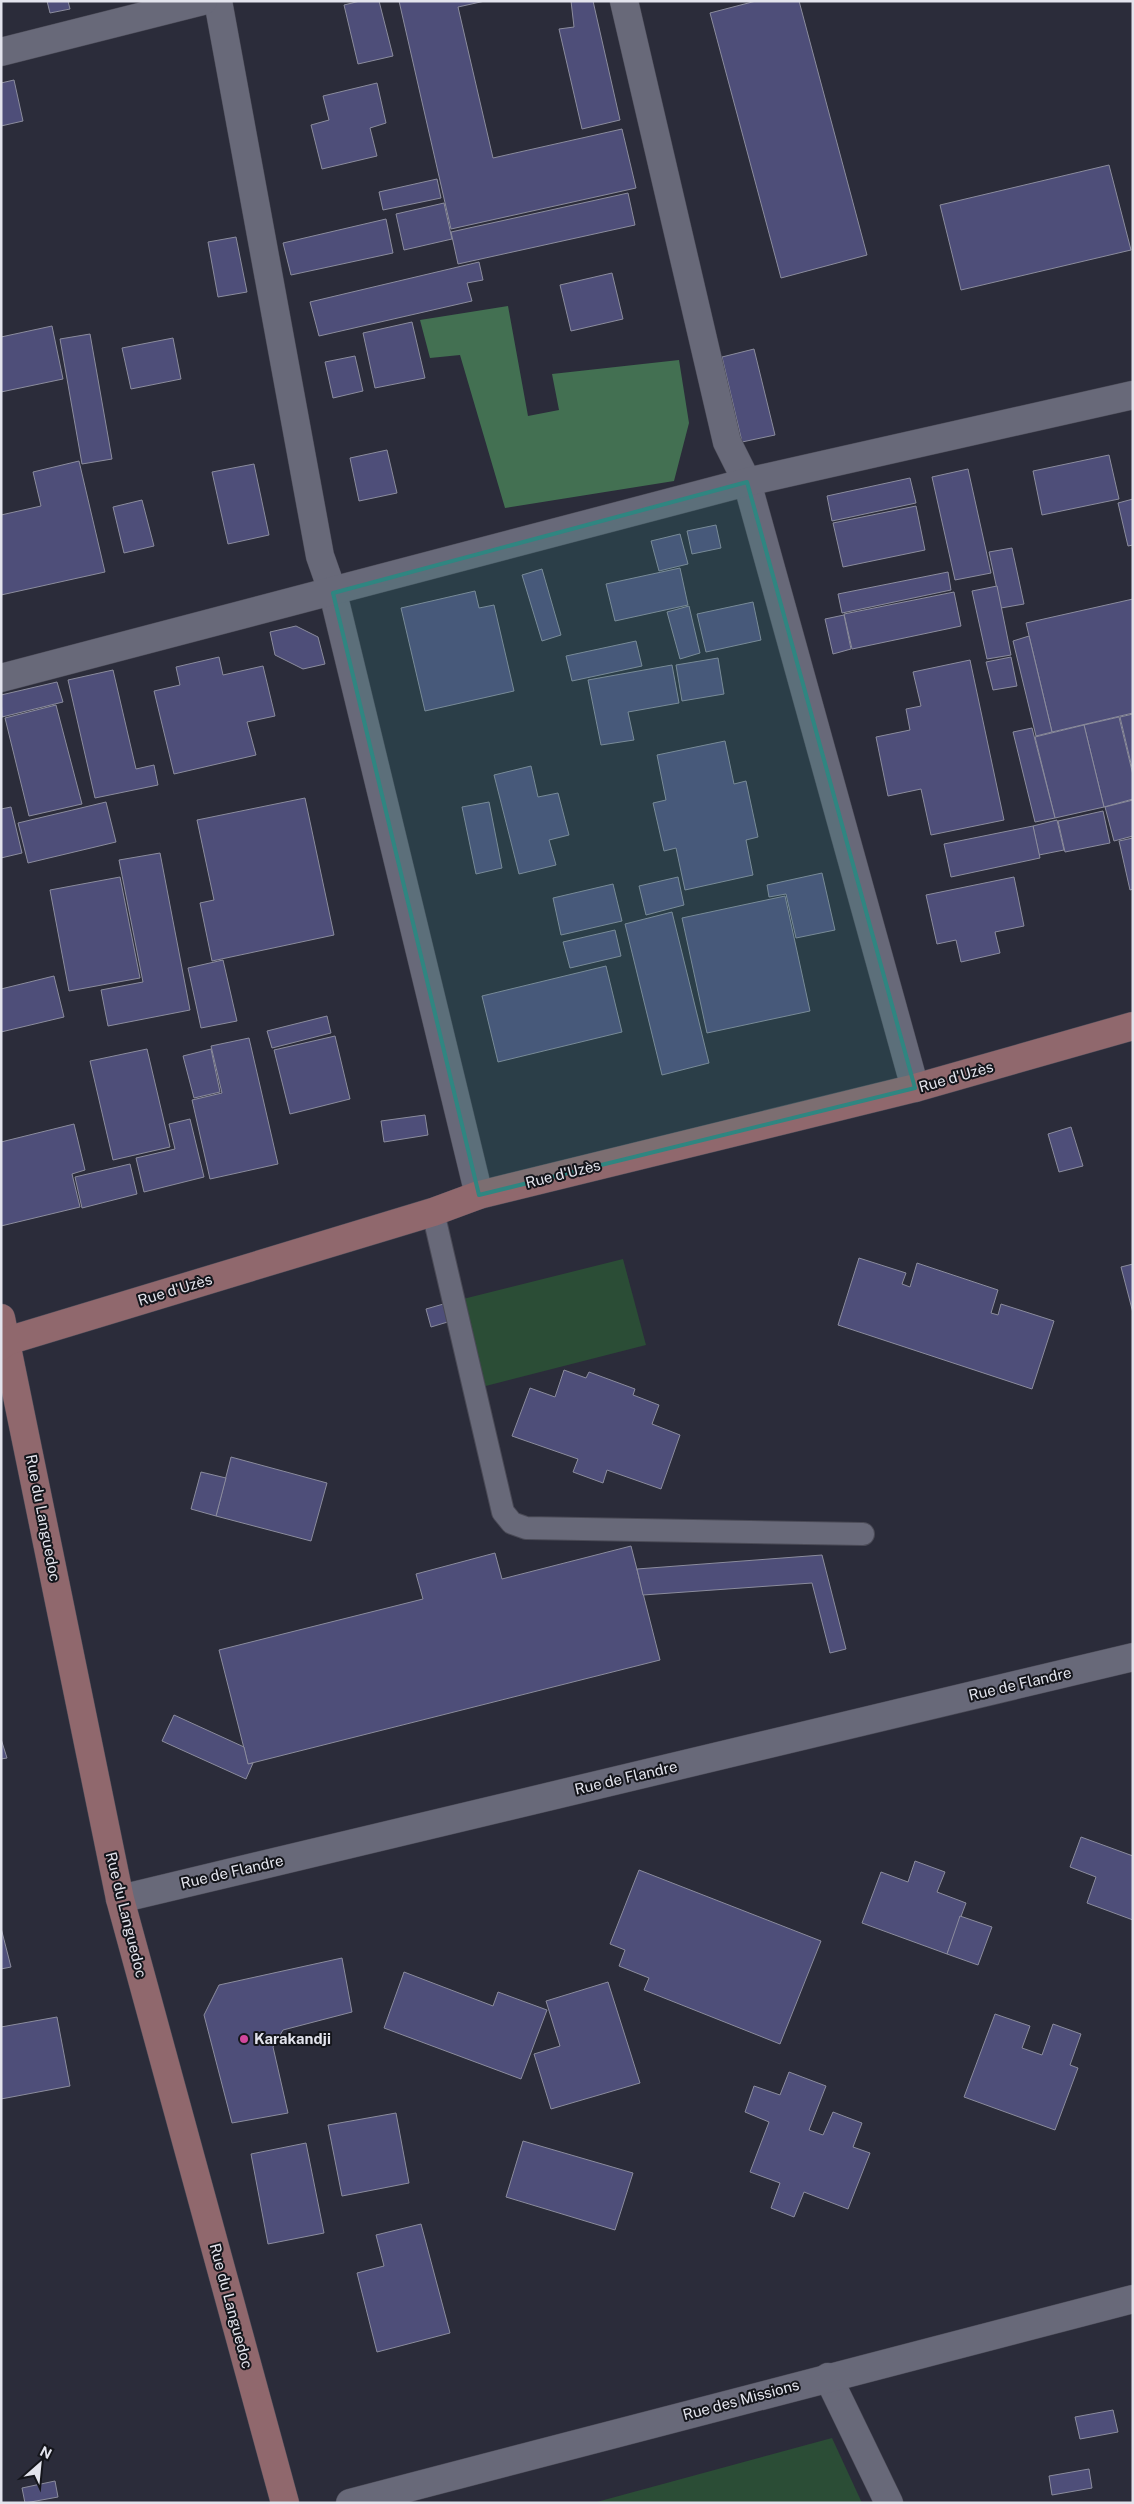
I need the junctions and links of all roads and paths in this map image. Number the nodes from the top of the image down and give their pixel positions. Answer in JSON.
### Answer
{"nodes":[{"id":1,"x":203,"y":1,"type":"edge"},
{"id":2,"x":218,"y":1,"type":"edge"},
{"id":3,"x":624,"y":1,"type":"edge"},
{"id":4,"x":1,"y":52,"type":"edge"},
{"id":5,"x":1133,"y":395,"type":"edge"},
{"id":6,"x":747,"y":482,"type":"junction"},
{"id":7,"x":333,"y":593,"type":"junction"},
{"id":8,"x":1,"y":678,"type":"edge"},
{"id":9,"x":1133,"y":1026,"type":"edge"},
{"id":10,"x":916,"y":1088,"type":"junction"},
{"id":11,"x":479,"y":1195,"type":"junction"},
{"id":12,"x":433,"y":1212,"type":"junction"},
{"id":13,"x":3,"y":1335,"type":"edge"},
{"id":14,"x":863,"y":1534,"type":"dead end"},
{"id":15,"x":1133,"y":1657,"type":"edge"},
{"id":16,"x":120,"y":1899,"type":"junction"},
{"id":17,"x":1133,"y":2299,"type":"edge"},
{"id":18,"x":828,"y":2377,"type":"junction"},
{"id":19,"x":285,"y":2503,"type":"edge"},
{"id":20,"x":350,"y":2503,"type":"edge"},
{"id":21,"x":890,"y":2503,"type":"edge"}],
"edges":[{"from":1,"to":4,"type":"street"},
{"from":2,"to":7,"type":"street"},
{"from":3,"to":6,"type":"street"},
{"from":5,"to":6,"type":"street"},
{"from":6,"to":7,"type":"street"},
{"from":6,"to":10,"type":"street"},
{"from":7,"to":8,"type":"street"},
{"from":7,"to":11,"type":"street"},
{"from":9,"to":10,"type":"street","name":"Rue d'Uzès"},
{"from":10,"to":11,"type":"street","name":"Rue d'Uzès"},
{"from":11,"to":12,"type":"street","name":"Rue d'Uzès"},
{"from":12,"to":13,"type":"street","name":"Rue d'Uzès"},
{"from":12,"to":14,"type":"lane"},
{"from":13,"to":16,"type":"street","name":"Rue du Languedoc"},
{"from":15,"to":16,"type":"street","name":"Rue de Flandre"},
{"from":16,"to":19,"type":"street","name":"Rue du Languedoc"},
{"from":17,"to":18,"type":"street","name":"Rue des Missions"},
{"from":18,"to":20,"type":"street","name":"Rue des Missions"},
{"from":18,"to":21,"type":"street"}]}
